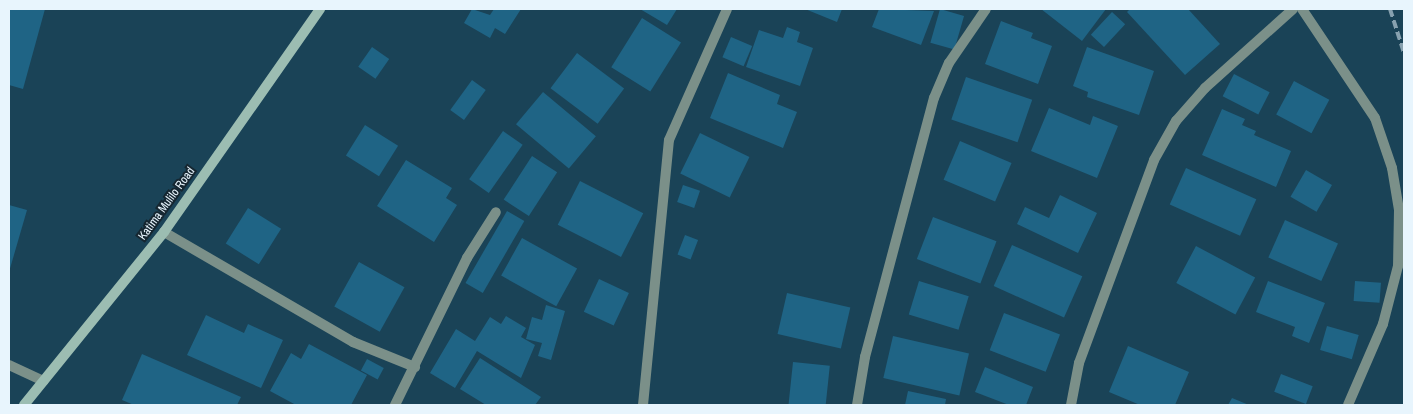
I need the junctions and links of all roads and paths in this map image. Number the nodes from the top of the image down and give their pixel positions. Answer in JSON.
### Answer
{"nodes":[{"id":1,"x":320,"y":9,"type":"edge"},
{"id":2,"x":727,"y":9,"type":"edge"},
{"id":3,"x":986,"y":9,"type":"edge"},
{"id":4,"x":1293,"y":9,"type":"edge"},
{"id":5,"x":1302,"y":9,"type":"edge"},
{"id":6,"x":496,"y":212,"type":"dead end"},
{"id":7,"x":164,"y":232,"type":"junction"},
{"id":8,"x":9,"y":365,"type":"edge"},
{"id":9,"x":415,"y":367,"type":"junction"},
{"id":10,"x":44,"y":381,"type":"junction"},
{"id":11,"x":24,"y":405,"type":"edge"},
{"id":12,"x":396,"y":405,"type":"edge"},
{"id":13,"x":643,"y":405,"type":"edge"},
{"id":14,"x":857,"y":405,"type":"edge"},
{"id":15,"x":1071,"y":405,"type":"edge"},
{"id":16,"x":1348,"y":405,"type":"edge"}],
"edges":[{"from":1,"to":7,"type":"main road","name":"Katima Mulilo Road"},
{"from":2,"to":13,"type":"street"},
{"from":3,"to":14,"type":"street"},
{"from":4,"to":15,"type":"street"},
{"from":5,"to":16,"type":"street"},
{"from":6,"to":9,"type":"street"},
{"from":7,"to":9,"type":"street"},
{"from":7,"to":10,"type":"main road","name":"Katima Mulilo Road"},
{"from":8,"to":10,"type":"street"},
{"from":9,"to":12,"type":"street"},
{"from":10,"to":11,"type":"main road","name":"Katima Mulilo Road"}]}
